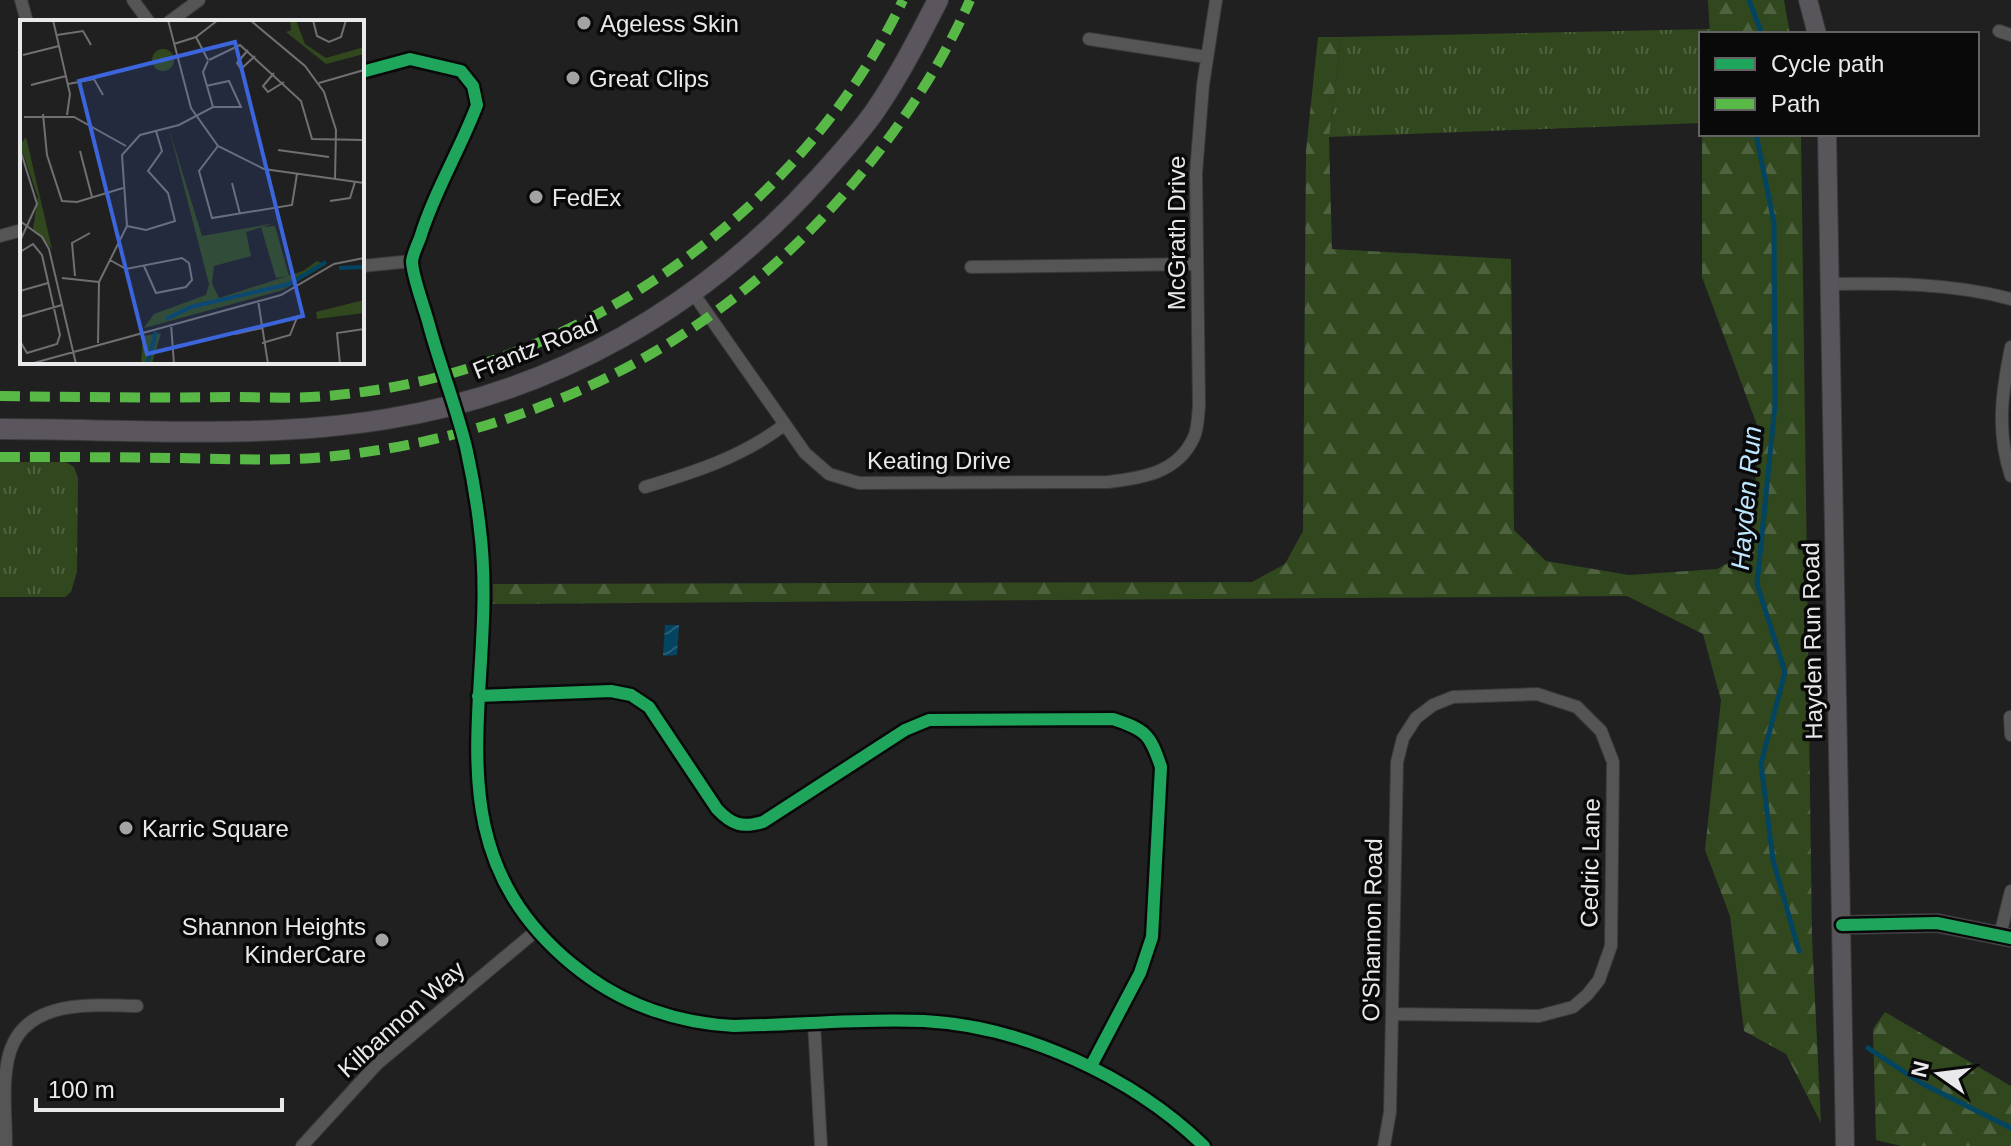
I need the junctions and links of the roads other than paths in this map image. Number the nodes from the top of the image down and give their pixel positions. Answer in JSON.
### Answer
{"nodes":[{"id":1,"x":21,"y":0,"type":"edge"},
{"id":2,"x":133,"y":0,"type":"edge"},
{"id":3,"x":199,"y":0,"type":"edge"},
{"id":4,"x":938,"y":0,"type":"edge"},
{"id":5,"x":1216,"y":0,"type":"edge"},
{"id":6,"x":1808,"y":0,"type":"edge"},
{"id":7,"x":26,"y":20,"type":"edge"},
{"id":8,"x":148,"y":20,"type":"edge"},
{"id":9,"x":172,"y":20,"type":"edge"},
{"id":10,"x":1816,"y":32,"type":"edge"},
{"id":11,"x":1089,"y":39,"type":"dead end"},
{"id":12,"x":1206,"y":57,"type":"junction"},
{"id":13,"x":364,"y":71,"type":"edge"},
{"id":14,"x":1827,"y":136,"type":"edge"},
{"id":15,"x":20,"y":231,"type":"edge"},
{"id":16,"x":0,"y":236,"type":"edge"},
{"id":17,"x":412,"y":261,"type":"junction"},
{"id":18,"x":1197,"y":264,"type":"junction"},
{"id":19,"x":364,"y":266,"type":"edge"},
{"id":20,"x":971,"y":267,"type":"dead end"},
{"id":21,"x":1829,"y":284,"type":"junction"},
{"id":22,"x":693,"y":293,"type":"junction"},
{"id":23,"x":2011,"y":299,"type":"edge"},
{"id":24,"x":2011,"y":347,"type":"edge"},
{"id":25,"x":452,"y":407,"type":"junction"},
{"id":26,"x":784,"y":425,"type":"junction"},
{"id":27,"x":0,"y":429,"type":"edge"},
{"id":28,"x":1178,"y":462,"type":"joint"},
{"id":29,"x":2011,"y":476,"type":"edge"},
{"id":30,"x":645,"y":487,"type":"dead end"},
{"id":31,"x":478,"y":696,"type":"junction"},
{"id":32,"x":2010,"y":717,"type":"edge"},
{"id":33,"x":1416,"y":718,"type":"joint"},
{"id":34,"x":2011,"y":735,"type":"edge"},
{"id":35,"x":2011,"y":891,"type":"edge"},
{"id":36,"x":1842,"y":925,"type":"junction"},
{"id":37,"x":536,"y":931,"type":"junction"},
{"id":38,"x":2006,"y":936,"type":"edge"},
{"id":39,"x":137,"y":1006,"type":"dead end"},
{"id":40,"x":1393,"y":1014,"type":"junction"},
{"id":41,"x":814,"y":1023,"type":"junction"},
{"id":42,"x":1091,"y":1066,"type":"junction"},
{"id":43,"x":6,"y":1146,"type":"edge"},
{"id":44,"x":302,"y":1146,"type":"edge"},
{"id":45,"x":821,"y":1146,"type":"edge"},
{"id":46,"x":1204,"y":1146,"type":"edge"},
{"id":47,"x":1384,"y":1146,"type":"edge"},
{"id":48,"x":1845,"y":1146,"type":"edge"}],
"edges":[{"from":1,"to":7,"type":"street"},
{"from":2,"to":8,"type":"street"},
{"from":3,"to":9,"type":"street"},
{"from":4,"to":22,"type":"main road","name":"Frantz Road"},
{"from":5,"to":12,"type":"street","name":"McGrath Drive"},
{"from":6,"to":10,"type":"main road"},
{"from":11,"to":12,"type":"street"},
{"from":12,"to":18,"type":"street","name":"McGrath Drive"},
{"from":13,"to":17,"type":"street"},
{"from":14,"to":21,"type":"main road","name":"Hayden Run Road"},
{"from":15,"to":16,"type":"street"},
{"from":17,"to":19,"type":"street"},
{"from":17,"to":25,"type":"street"},
{"from":18,"to":20,"type":"street"},
{"from":18,"to":28,"type":"street","name":"McGrath Drive"},
{"from":21,"to":23,"type":"street"},
{"from":21,"to":36,"type":"main road","name":"Hayden Run Road"},
{"from":22,"to":25,"type":"main road","name":"Frantz Road"},
{"from":22,"to":26,"type":"street","name":"Keating Drive"},
{"from":24,"to":29,"type":"street"},
{"from":25,"to":27,"type":"main road","name":"Frantz Road"},
{"from":25,"to":31,"type":"street"},
{"from":26,"to":28,"type":"street","name":"Keating Drive"},
{"from":26,"to":30,"type":"street"},
{"from":31,"to":37,"type":"street"},
{"from":31,"to":42,"type":"street"},
{"from":32,"to":34,"type":"street"},
{"from":33,"to":40,"type":"street","name":"O'Shannon Road"},
{"from":33,"to":40,"type":"street","name":"Cedric Lane"},
{"from":35,"to":38,"type":"street"},
{"from":36,"to":38,"type":"main road"},
{"from":36,"to":48,"type":"main road","name":"Hayden Run Road"},
{"from":37,"to":41,"type":"street"},
{"from":37,"to":44,"type":"street","name":"Kilbannon Way"},
{"from":39,"to":43,"type":"street"},
{"from":40,"to":47,"type":"street","name":"O'Shannon Road"},
{"from":41,"to":42,"type":"street"},
{"from":41,"to":45,"type":"street"},
{"from":42,"to":46,"type":"street"}]}
